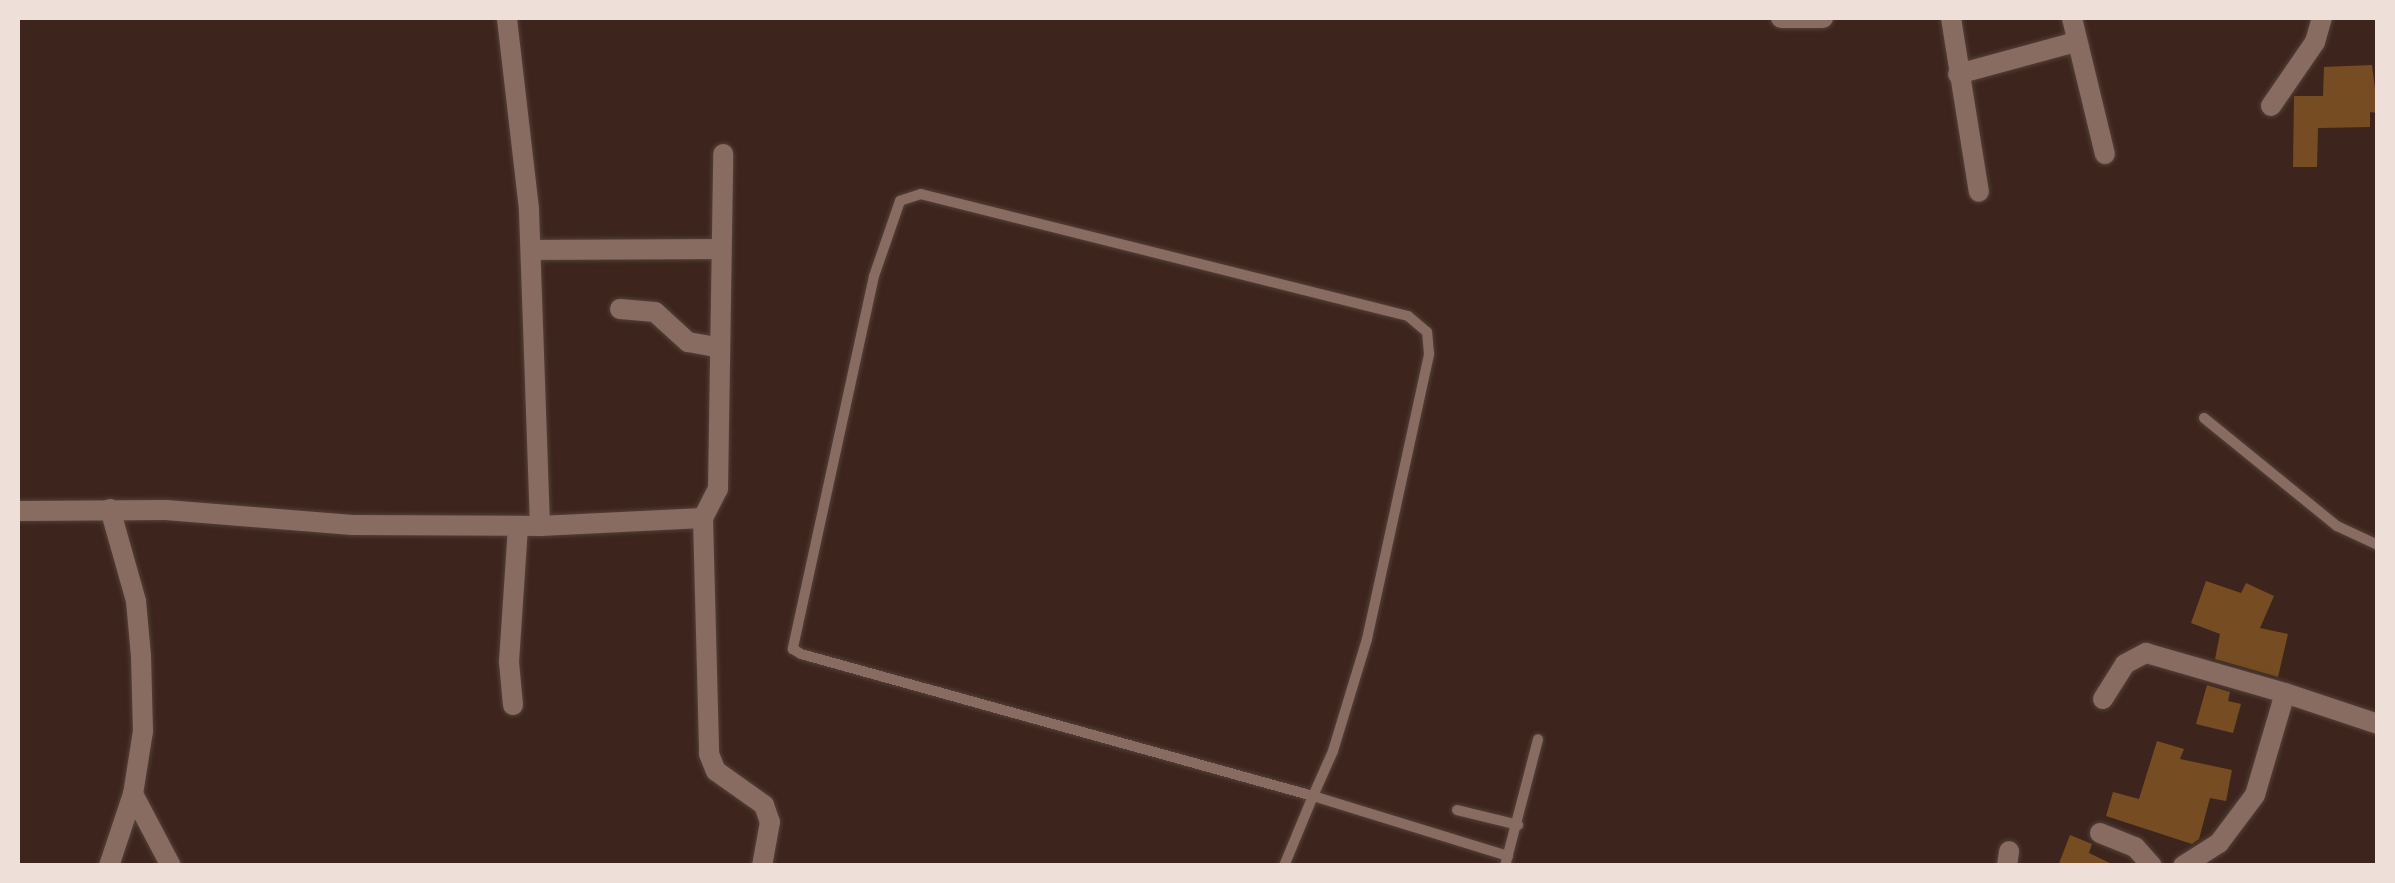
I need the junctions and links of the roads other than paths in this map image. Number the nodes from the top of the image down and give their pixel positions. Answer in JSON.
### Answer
{"nodes":[{"id":1,"x":508,"y":18,"type":"edge"},
{"id":2,"x":1781,"y":18,"type":"edge"},
{"id":3,"x":1823,"y":18,"type":"edge"},
{"id":4,"x":1951,"y":18,"type":"edge"},
{"id":5,"x":2072,"y":18,"type":"edge"},
{"id":6,"x":2322,"y":18,"type":"edge"},
{"id":7,"x":2076,"y":42,"type":"junction"},
{"id":8,"x":1958,"y":74,"type":"junction"},
{"id":9,"x":2270,"y":106,"type":"dead end"},
{"id":10,"x":723,"y":154,"type":"dead end"},
{"id":11,"x":2105,"y":154,"type":"dead end"},
{"id":12,"x":1978,"y":192,"type":"dead end"},
{"id":13,"x":720,"y":249,"type":"junction"},
{"id":14,"x":531,"y":250,"type":"junction"},
{"id":15,"x":620,"y":309,"type":"dead end"},
{"id":16,"x":717,"y":347,"type":"junction"},
{"id":17,"x":2204,"y":418,"type":"dead end"},
{"id":18,"x":110,"y":509,"type":"junction"},
{"id":19,"x":18,"y":512,"type":"edge"},
{"id":20,"x":703,"y":518,"type":"junction"},
{"id":21,"x":540,"y":526,"type":"junction"},
{"id":22,"x":518,"y":527,"type":"junction"},
{"id":23,"x":2378,"y":545,"type":"edge"},
{"id":24,"x":2285,"y":693,"type":"junction"},
{"id":25,"x":2103,"y":699,"type":"dead end"},
{"id":26,"x":513,"y":705,"type":"dead end"},
{"id":27,"x":2378,"y":724,"type":"edge"},
{"id":28,"x":1538,"y":739,"type":"dead end"},
{"id":29,"x":133,"y":794,"type":"junction"},
{"id":30,"x":1312,"y":796,"type":"junction"},
{"id":31,"x":1457,"y":810,"type":"dead end"},
{"id":32,"x":1518,"y":825,"type":"junction"},
{"id":33,"x":2100,"y":834,"type":"dead end"},
{"id":34,"x":1507,"y":861,"type":"edge"},
{"id":35,"x":109,"y":866,"type":"edge"},
{"id":36,"x":171,"y":866,"type":"edge"},
{"id":37,"x":762,"y":866,"type":"edge"},
{"id":38,"x":1284,"y":866,"type":"edge"},
{"id":39,"x":2152,"y":866,"type":"edge"},
{"id":40,"x":2183,"y":866,"type":"edge"}],
"edges":[{"from":1,"to":14,"type":"street"},
{"from":2,"to":3,"type":"street"},
{"from":4,"to":8,"type":"street"},
{"from":5,"to":7,"type":"street"},
{"from":6,"to":9,"type":"street"},
{"from":7,"to":8,"type":"street"},
{"from":7,"to":11,"type":"street"},
{"from":8,"to":12,"type":"street"},
{"from":10,"to":13,"type":"street"},
{"from":13,"to":14,"type":"street"},
{"from":13,"to":16,"type":"street"},
{"from":14,"to":21,"type":"street"},
{"from":15,"to":16,"type":"street"},
{"from":16,"to":20,"type":"street"},
{"from":17,"to":23,"type":"lane"},
{"from":18,"to":19,"type":"street"},
{"from":18,"to":22,"type":"street"},
{"from":18,"to":29,"type":"street"},
{"from":20,"to":21,"type":"street"},
{"from":20,"to":37,"type":"street"},
{"from":21,"to":22,"type":"street"},
{"from":22,"to":26,"type":"street"},
{"from":24,"to":25,"type":"street"},
{"from":24,"to":27,"type":"street"},
{"from":24,"to":40,"type":"street"},
{"from":28,"to":32,"type":"lane"},
{"from":29,"to":35,"type":"street"},
{"from":29,"to":36,"type":"street"},
{"from":30,"to":30,"type":"lane"},
{"from":30,"to":34,"type":"lane"},
{"from":30,"to":38,"type":"lane"},
{"from":31,"to":32,"type":"lane"},
{"from":32,"to":34,"type":"lane"},
{"from":33,"to":39,"type":"street"}]}
